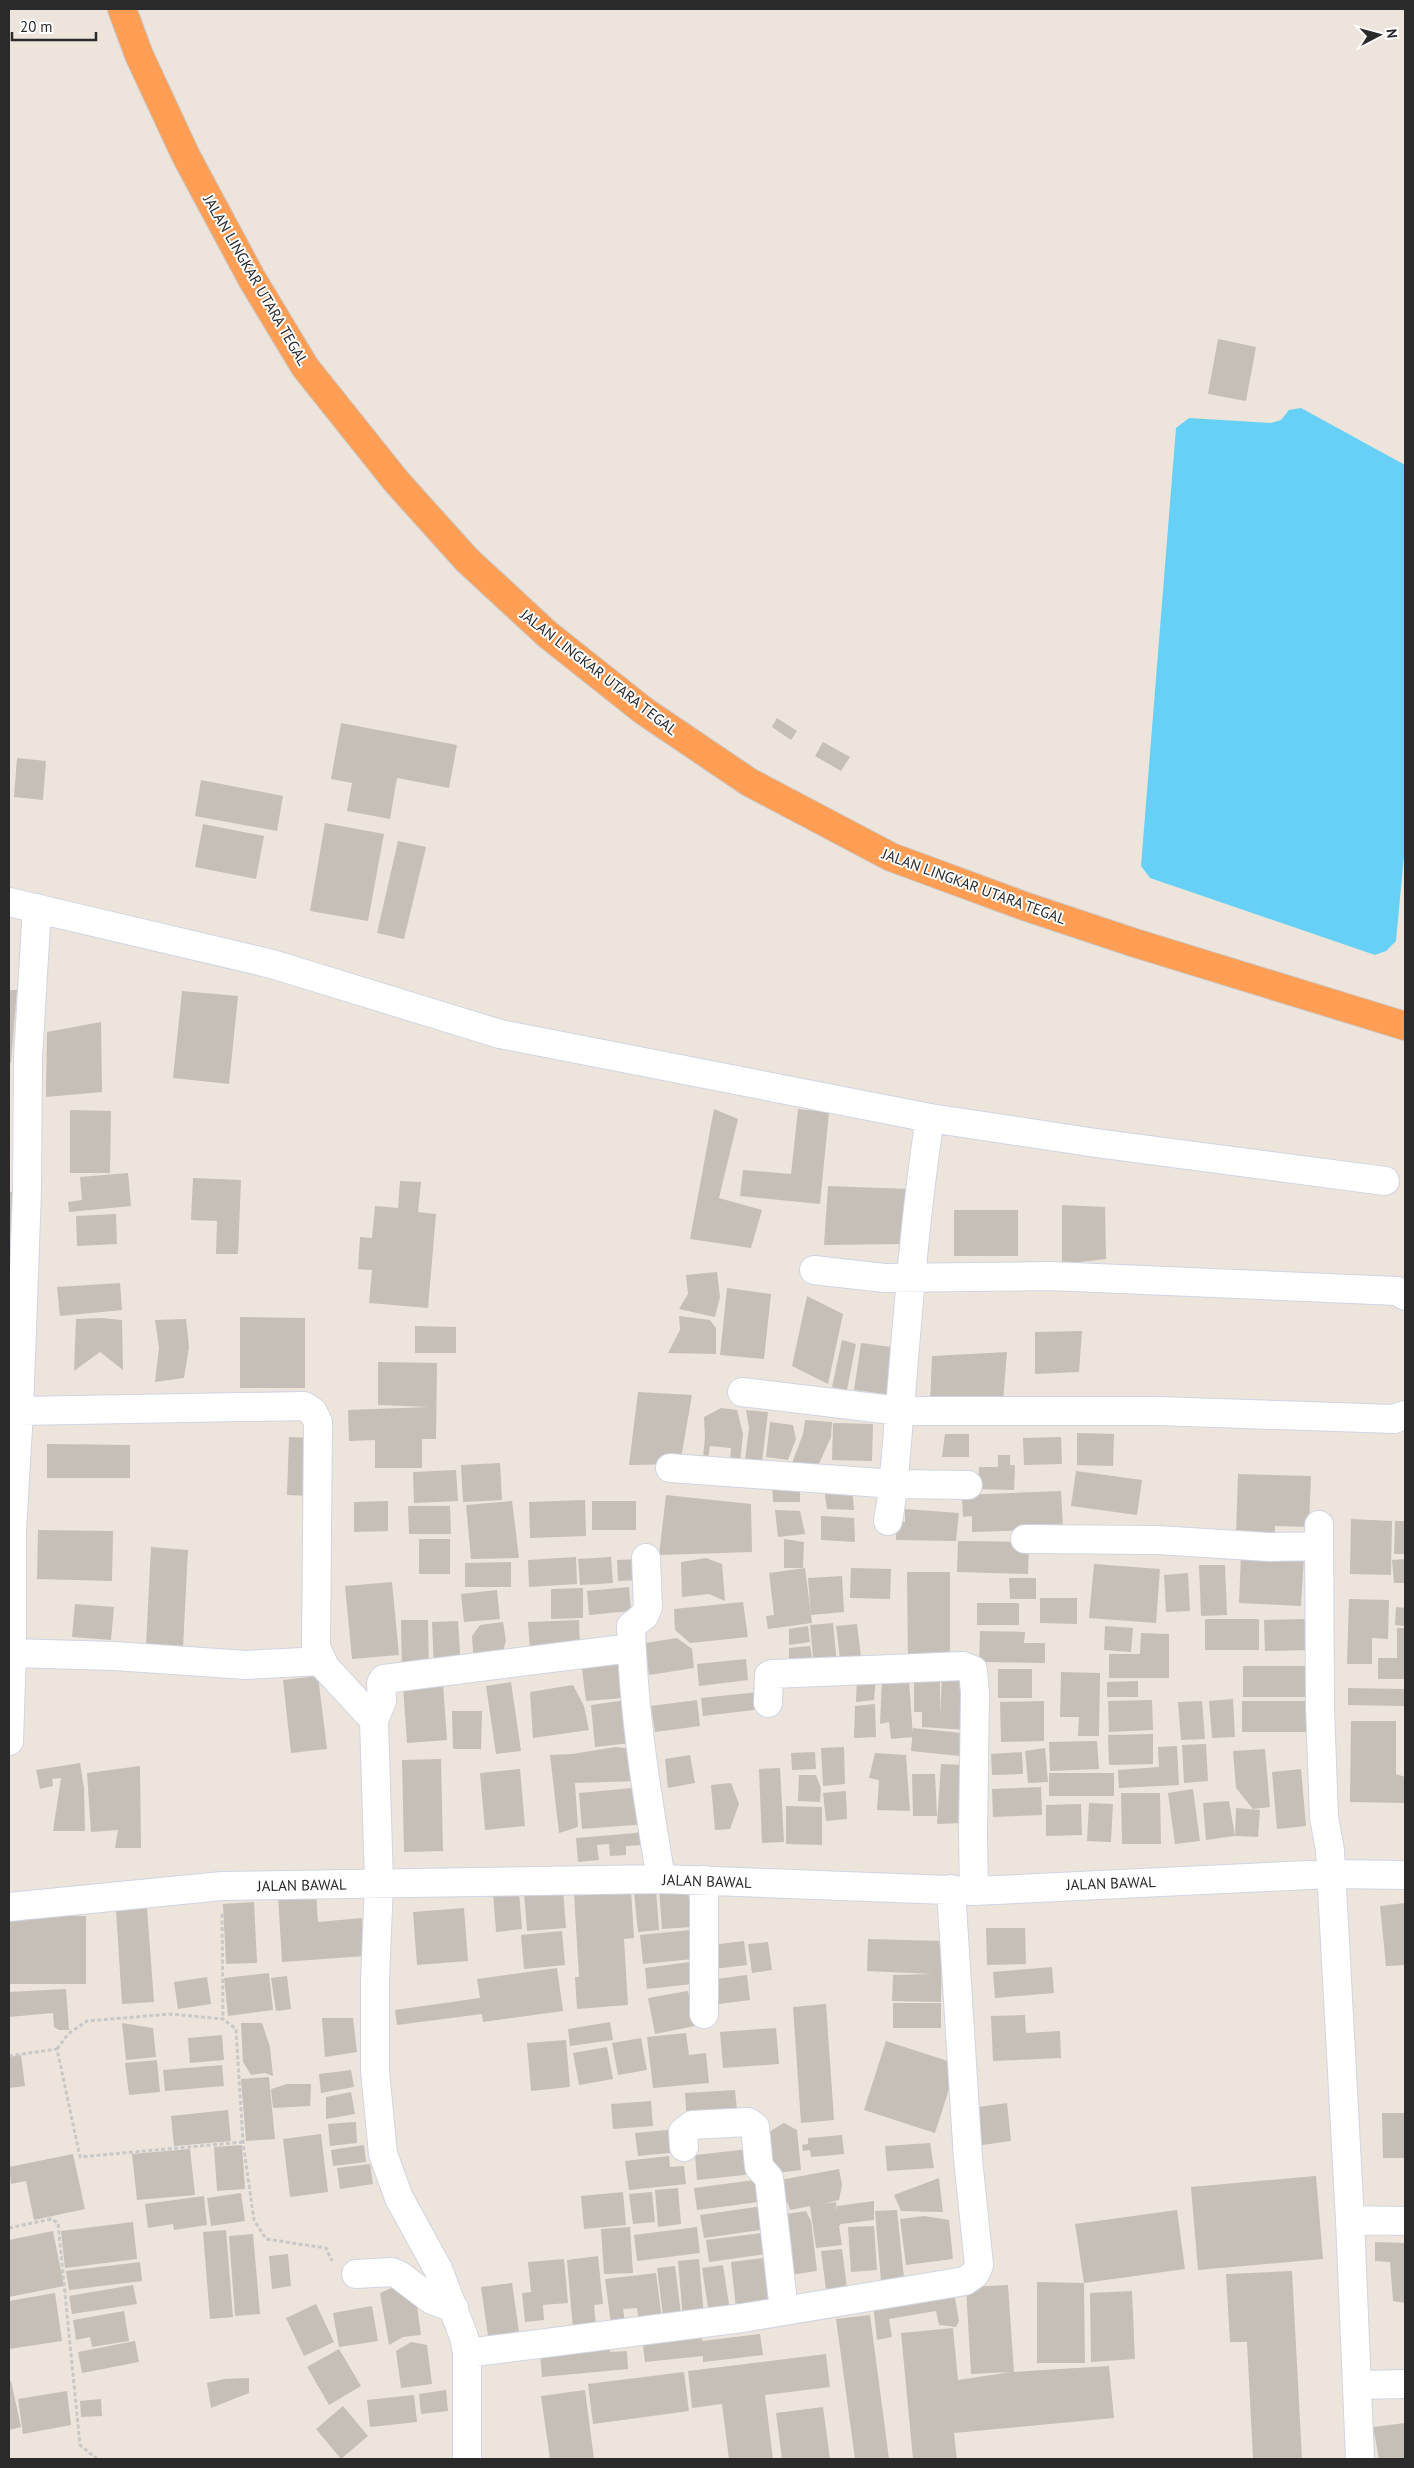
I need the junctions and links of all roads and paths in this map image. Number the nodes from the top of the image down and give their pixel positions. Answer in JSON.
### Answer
{"nodes":[{"id":1,"x":122,"y":9,"type":"edge"},
{"id":2,"x":9,"y":902,"type":"edge"},
{"id":3,"x":37,"y":908,"type":"junction"},
{"id":4,"x":1405,"y":1026,"type":"edge"},
{"id":5,"x":930,"y":1118,"type":"junction"},
{"id":6,"x":1386,"y":1181,"type":"dead end"},
{"id":7,"x":814,"y":1270,"type":"dead end"},
{"id":8,"x":912,"y":1277,"type":"junction"},
{"id":9,"x":1405,"y":1296,"type":"edge"},
{"id":10,"x":15,"y":1330,"type":"edge"},
{"id":11,"x":742,"y":1392,"type":"dead end"},
{"id":12,"x":19,"y":1411,"type":"junction"},
{"id":13,"x":900,"y":1411,"type":"junction"},
{"id":14,"x":1405,"y":1415,"type":"edge"},
{"id":15,"x":670,"y":1468,"type":"dead end"},
{"id":16,"x":895,"y":1484,"type":"junction"},
{"id":17,"x":968,"y":1485,"type":"dead end"},
{"id":18,"x":888,"y":1521,"type":"dead end"},
{"id":19,"x":1025,"y":1539,"type":"dead end"},
{"id":20,"x":646,"y":1558,"type":"dead end"},
{"id":21,"x":631,"y":1648,"type":"junction"},
{"id":22,"x":12,"y":1654,"type":"junction"},
{"id":23,"x":321,"y":1661,"type":"junction"},
{"id":24,"x":768,"y":1703,"type":"dead end"},
{"id":25,"x":374,"y":1720,"type":"junction"},
{"id":26,"x":9,"y":1741,"type":"edge"},
{"id":27,"x":657,"y":1857,"type":"junction"},
{"id":28,"x":1330,"y":1862,"type":"junction"},
{"id":29,"x":1405,"y":1875,"type":"edge"},
{"id":30,"x":704,"y":1880,"type":"junction"},
{"id":31,"x":390,"y":1883,"type":"junction"},
{"id":32,"x":222,"y":1886,"type":"junction"},
{"id":33,"x":963,"y":1890,"type":"junction"},
{"id":34,"x":9,"y":1907,"type":"edge"},
{"id":35,"x":704,"y":2014,"type":"dead end"},
{"id":36,"x":223,"y":2019,"type":"junction"},
{"id":37,"x":57,"y":2049,"type":"junction"},
{"id":38,"x":9,"y":2056,"type":"edge"},
{"id":39,"x":243,"y":2142,"type":"junction"},
{"id":40,"x":684,"y":2146,"type":"dead end"},
{"id":41,"x":1350,"y":2220,"type":"junction"},
{"id":42,"x":1405,"y":2220,"type":"edge"},
{"id":43,"x":9,"y":2228,"type":"edge"},
{"id":44,"x":356,"y":2274,"type":"joint"},
{"id":45,"x":445,"y":2305,"type":"junction"},
{"id":46,"x":784,"y":2311,"type":"junction"},
{"id":47,"x":467,"y":2353,"type":"junction"},
{"id":48,"x":1405,"y":2384,"type":"edge"},
{"id":49,"x":1358,"y":2385,"type":"junction"},
{"id":50,"x":97,"y":2459,"type":"edge"},
{"id":51,"x":467,"y":2459,"type":"edge"},
{"id":52,"x":1360,"y":2459,"type":"edge"}],
"edges":[{"from":1,"to":4,"type":"highway","name":"JALAN LINGKAR UTARA TEGAL"},
{"from":2,"to":3,"type":"street"},
{"from":3,"to":5,"type":"street"},
{"from":3,"to":10,"type":"street"},
{"from":5,"to":6,"type":"street"},
{"from":5,"to":8,"type":"street"},
{"from":7,"to":8,"type":"street"},
{"from":8,"to":9,"type":"street"},
{"from":8,"to":13,"type":"street"},
{"from":10,"to":12,"type":"street"},
{"from":11,"to":13,"type":"street"},
{"from":12,"to":22,"type":"street"},
{"from":12,"to":23,"type":"street"},
{"from":13,"to":14,"type":"street"},
{"from":13,"to":16,"type":"street"},
{"from":15,"to":16,"type":"street"},
{"from":16,"to":17,"type":"street"},
{"from":16,"to":18,"type":"street"},
{"from":19,"to":28,"type":"street"},
{"from":20,"to":21,"type":"street"},
{"from":21,"to":25,"type":"street"},
{"from":21,"to":27,"type":"street"},
{"from":22,"to":23,"type":"street"},
{"from":22,"to":26,"type":"street"},
{"from":23,"to":25,"type":"street"},
{"from":24,"to":33,"type":"street"},
{"from":25,"to":31,"type":"street"},
{"from":27,"to":30,"type":"street","name":"JALAN BAWAL"},
{"from":27,"to":31,"type":"street","name":"JALAN BAWAL"},
{"from":28,"to":29,"type":"street","name":"JALAN BAWAL"},
{"from":28,"to":33,"type":"street","name":"JALAN BAWAL"},
{"from":28,"to":41,"type":"street"},
{"from":30,"to":33,"type":"street","name":"JALAN BAWAL"},
{"from":30,"to":35,"type":"street"},
{"from":31,"to":32,"type":"street","name":"JALAN BAWAL"},
{"from":31,"to":45,"type":"street"},
{"from":32,"to":34,"type":"street","name":"JALAN BAWAL"},
{"from":32,"to":36,"type":"path"},
{"from":33,"to":46,"type":"street"},
{"from":36,"to":37,"type":"path"},
{"from":36,"to":39,"type":"path"},
{"from":37,"to":38,"type":"path"},
{"from":37,"to":39,"type":"path"},
{"from":39,"to":44,"type":"path"},
{"from":40,"to":46,"type":"street"},
{"from":41,"to":42,"type":"street"},
{"from":41,"to":49,"type":"street"},
{"from":43,"to":50,"type":"path"},
{"from":44,"to":45,"type":"street"},
{"from":45,"to":47,"type":"street"},
{"from":46,"to":47,"type":"street"},
{"from":47,"to":51,"type":"street"},
{"from":48,"to":49,"type":"street"},
{"from":49,"to":52,"type":"street"}]}
